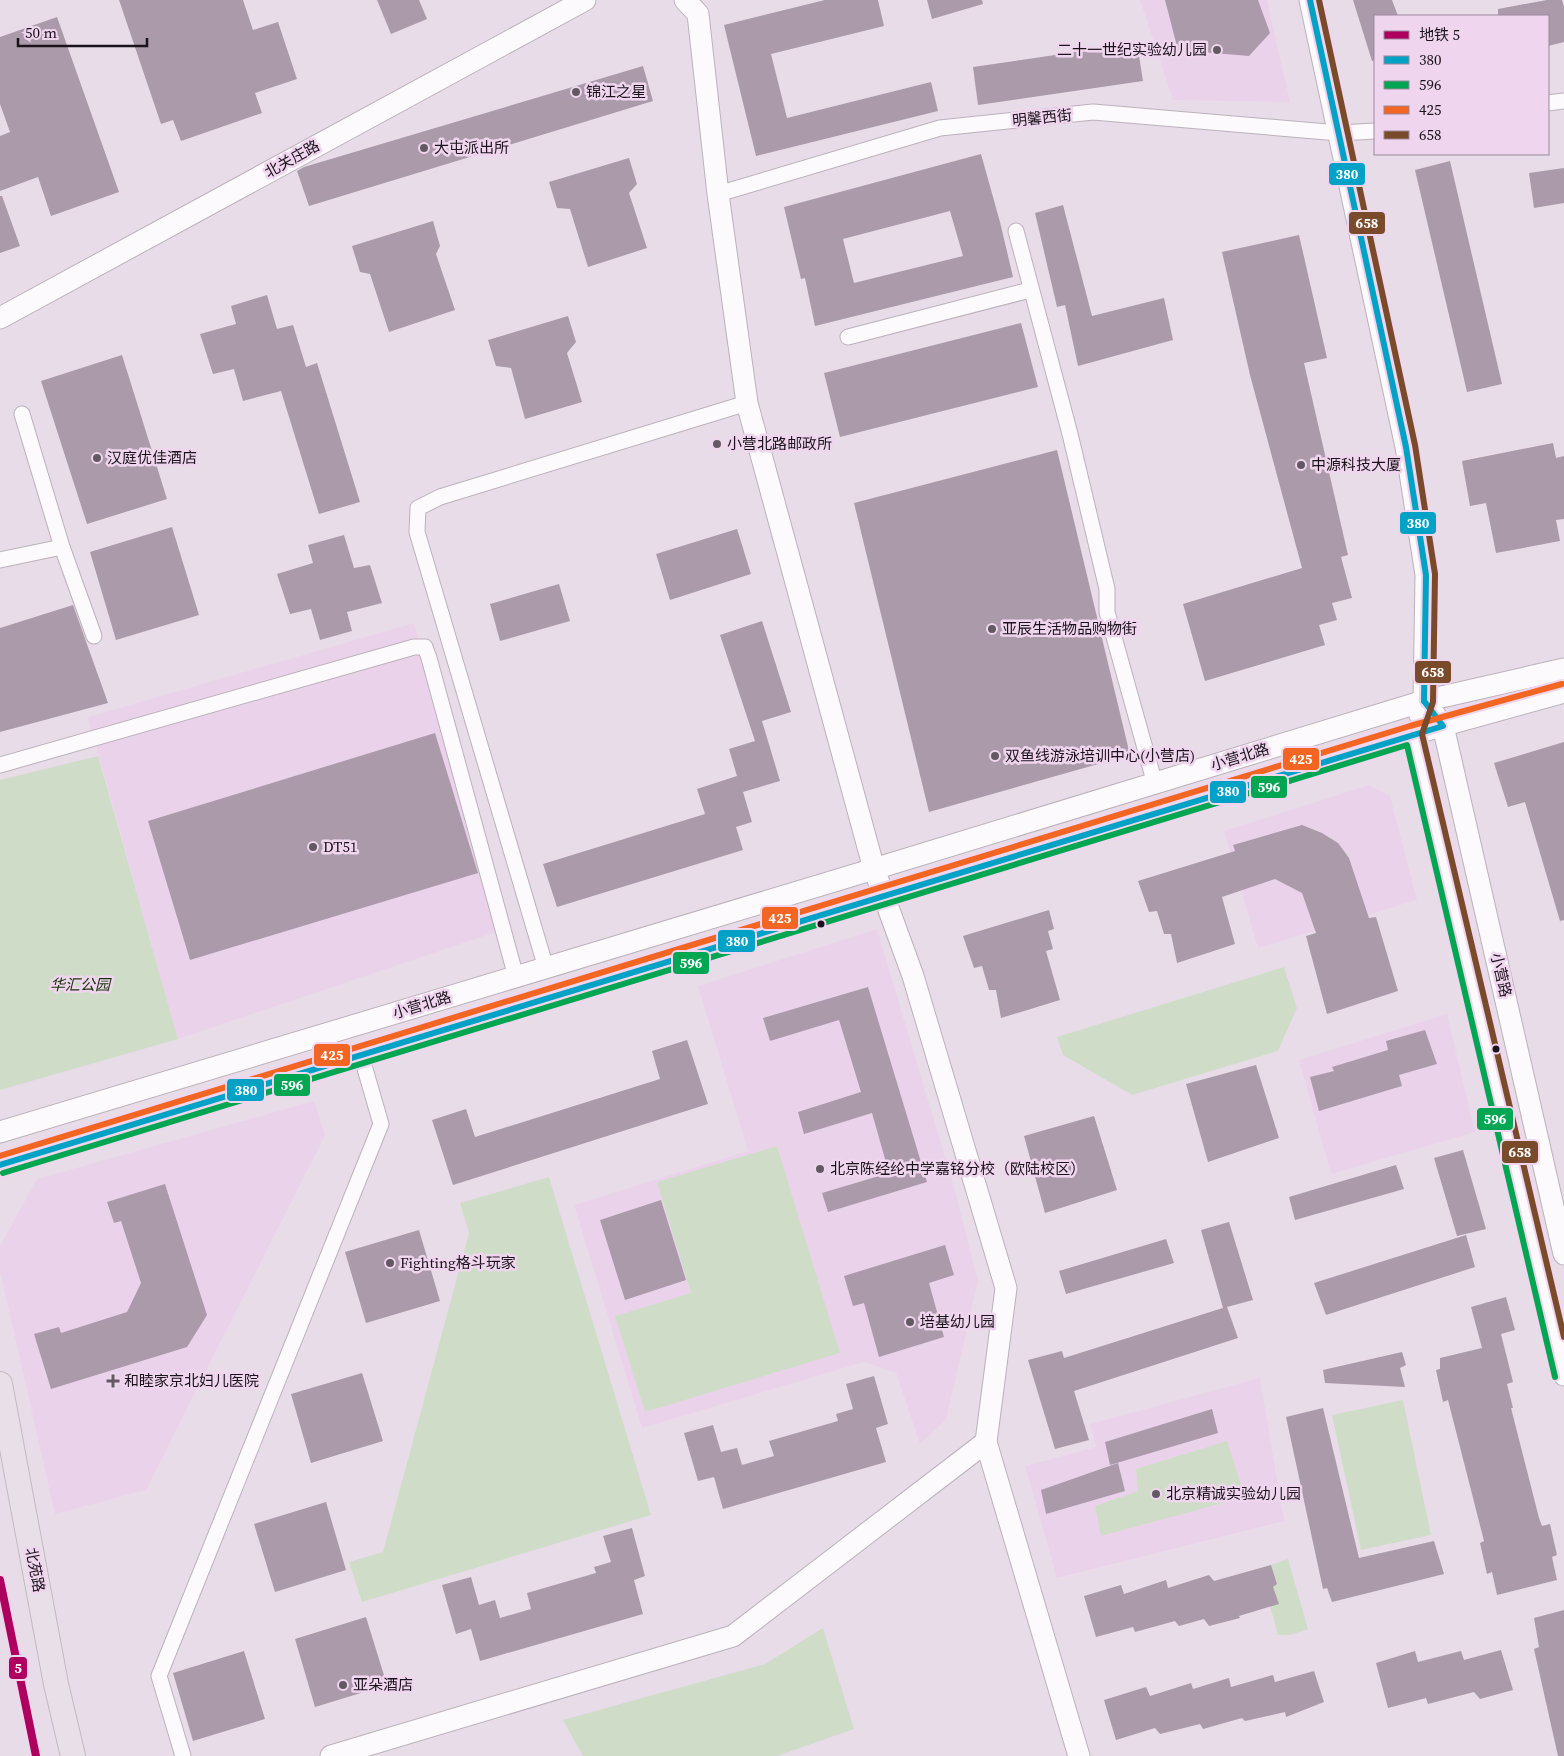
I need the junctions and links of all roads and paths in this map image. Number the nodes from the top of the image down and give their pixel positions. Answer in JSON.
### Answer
{"nodes":[{"id":1,"x":585,"y":0,"type":"edge"},
{"id":2,"x":685,"y":0,"type":"edge"},
{"id":3,"x":1310,"y":0,"type":"edge"},
{"id":4,"x":1564,"y":100,"type":"edge"},
{"id":5,"x":1549,"y":103,"type":"edge"},
{"id":6,"x":1374,"y":131,"type":"edge"},
{"id":7,"x":1339,"y":133,"type":"junction"},
{"id":8,"x":718,"y":194,"type":"junction"},
{"id":9,"x":1016,"y":231,"type":"dead end"},
{"id":10,"x":1030,"y":290,"type":"junction"},
{"id":11,"x":0,"y":318,"type":"edge"},
{"id":12,"x":848,"y":337,"type":"dead end"},
{"id":13,"x":747,"y":403,"type":"junction"},
{"id":14,"x":22,"y":414,"type":"dead end"},
{"id":15,"x":62,"y":547,"type":"junction"},
{"id":16,"x":0,"y":560,"type":"edge"},
{"id":17,"x":94,"y":636,"type":"dead end"},
{"id":18,"x":1564,"y":669,"type":"edge"},
{"id":19,"x":1564,"y":692,"type":"edge"},
{"id":20,"x":1424,"y":701,"type":"junction"},
{"id":21,"x":1443,"y":726,"type":"junction"},
{"id":22,"x":1413,"y":734,"type":"junction"},
{"id":23,"x":0,"y":765,"type":"edge"},
{"id":24,"x":1155,"y":784,"type":"junction"},
{"id":25,"x":874,"y":870,"type":"junction"},
{"id":26,"x":884,"y":896,"type":"junction"},
{"id":27,"x":546,"y":968,"type":"junction"},
{"id":28,"x":516,"y":977,"type":"junction"},
{"id":29,"x":361,"y":1055,"type":"junction"},
{"id":30,"x":0,"y":1132,"type":"edge"},
{"id":31,"x":0,"y":1165,"type":"edge"},
{"id":32,"x":1564,"y":1254,"type":"edge"},
{"id":33,"x":1564,"y":1374,"type":"edge"},
{"id":34,"x":0,"y":1384,"type":"edge"},
{"id":35,"x":986,"y":1442,"type":"junction"},
{"id":36,"x":73,"y":1756,"type":"edge"},
{"id":37,"x":183,"y":1756,"type":"edge"},
{"id":38,"x":331,"y":1756,"type":"edge"},
{"id":39,"x":1079,"y":1756,"type":"edge"}],
"edges":[{"from":1,"to":11,"type":"street","name":"北关庄路"},
{"from":2,"to":8,"type":"street"},
{"from":3,"to":7,"type":"street"},
{"from":4,"to":5,"type":"street"},
{"from":6,"to":7,"type":"street","name":"明馨西街"},
{"from":7,"to":8,"type":"street","name":"明馨西街"},
{"from":7,"to":20,"type":"street"},
{"from":8,"to":13,"type":"street"},
{"from":9,"to":10,"type":"street"},
{"from":10,"to":12,"type":"street"},
{"from":10,"to":24,"type":"street"},
{"from":13,"to":25,"type":"street"},
{"from":13,"to":27,"type":"street"},
{"from":14,"to":15,"type":"street"},
{"from":15,"to":16,"type":"street"},
{"from":15,"to":17,"type":"street"},
{"from":18,"to":20,"type":"street","name":"小营北路"},
{"from":19,"to":21,"type":"street","name":"小营北路"},
{"from":20,"to":21,"type":"street","name":"小营路"},
{"from":20,"to":22,"type":"street"},
{"from":20,"to":24,"type":"street","name":"小营北路"},
{"from":21,"to":22,"type":"street","name":"小营北路"},
{"from":21,"to":32,"type":"street","name":"小营路"},
{"from":22,"to":26,"type":"street","name":"小营北路"},
{"from":22,"to":33,"type":"street","name":"小营路"},
{"from":23,"to":28,"type":"street"},
{"from":24,"to":25,"type":"street","name":"小营北路"},
{"from":25,"to":26,"type":"street"},
{"from":25,"to":27,"type":"street","name":"小营北路"},
{"from":26,"to":29,"type":"street","name":"小营北路"},
{"from":26,"to":35,"type":"street"},
{"from":27,"to":28,"type":"street","name":"小营北路"},
{"from":28,"to":30,"type":"street","name":"小营北路"},
{"from":29,"to":31,"type":"street","name":"小营北路"},
{"from":29,"to":37,"type":"street"},
{"from":34,"to":36,"type":"main road","name":"北苑路"},
{"from":35,"to":38,"type":"street"},
{"from":35,"to":39,"type":"street"}]}
